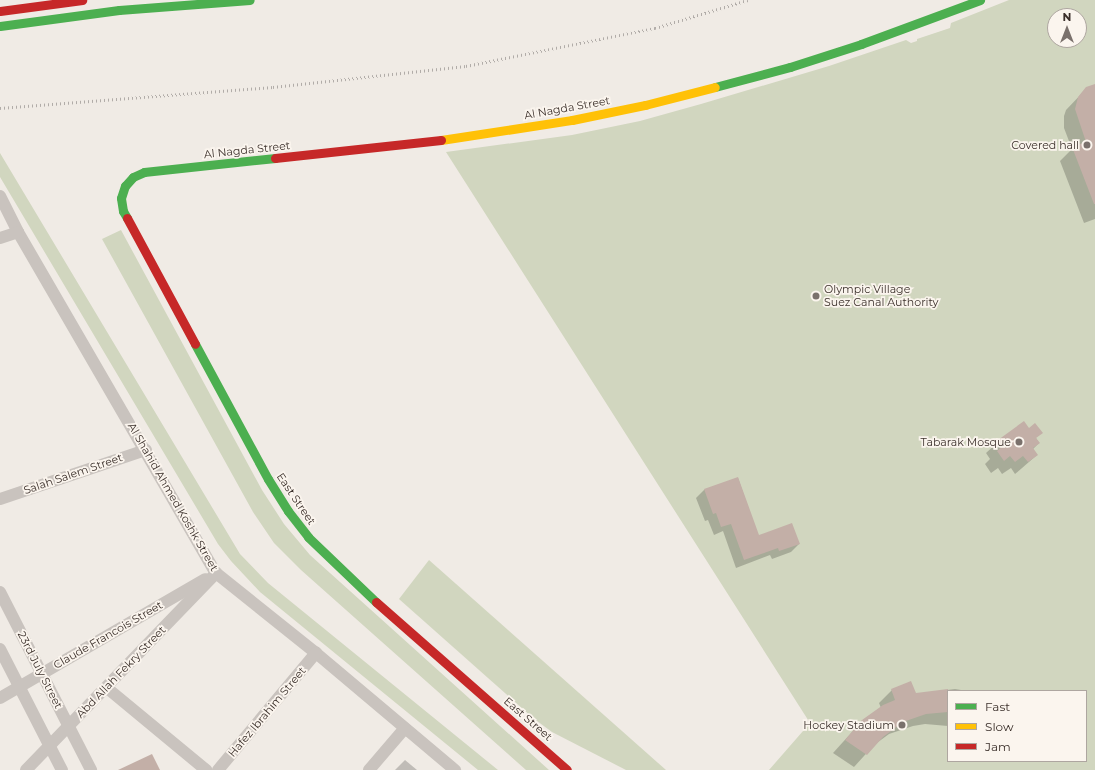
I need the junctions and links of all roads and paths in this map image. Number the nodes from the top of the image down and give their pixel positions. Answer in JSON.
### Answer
{"nodes":[{"id":1,"x":82,"y":0,"type":"edge"},
{"id":2,"x":250,"y":0,"type":"edge"},
{"id":3,"x":980,"y":0,"type":"edge"},
{"id":4,"x":0,"y":11,"type":"edge"},
{"id":5,"x":83,"y":14,"type":"junction"},
{"id":6,"x":0,"y":26,"type":"edge"},
{"id":7,"x":144,"y":172,"type":"joint"},
{"id":8,"x":0,"y":196,"type":"edge"},
{"id":9,"x":18,"y":232,"type":"junction"},
{"id":10,"x":0,"y":238,"type":"edge"},
{"id":11,"x":146,"y":450,"type":"junction"},
{"id":12,"x":0,"y":499,"type":"edge"},
{"id":13,"x":216,"y":573,"type":"junction"},
{"id":14,"x":0,"y":592,"type":"edge"},
{"id":15,"x":0,"y":649,"type":"edge"},
{"id":16,"x":316,"y":653,"type":"junction"},
{"id":17,"x":41,"y":673,"type":"junction"},
{"id":18,"x":18,"y":688,"type":"junction"},
{"id":19,"x":107,"y":688,"type":"junction"},
{"id":20,"x":0,"y":698,"type":"edge"},
{"id":21,"x":68,"y":727,"type":"junction"},
{"id":22,"x":405,"y":728,"type":"junction"},
{"id":23,"x":50,"y":746,"type":"junction"},
{"id":24,"x":26,"y":770,"type":"edge"},
{"id":25,"x":62,"y":770,"type":"edge"},
{"id":26,"x":91,"y":770,"type":"edge"},
{"id":27,"x":206,"y":770,"type":"edge"},
{"id":28,"x":218,"y":770,"type":"edge"},
{"id":29,"x":370,"y":770,"type":"edge"},
{"id":30,"x":455,"y":770,"type":"edge"},
{"id":31,"x":567,"y":770,"type":"edge"}],
"edges":[{"from":1,"to":4,"type":"street"},
{"from":1,"to":5,"type":"street"},
{"from":2,"to":5,"type":"street"},
{"from":3,"to":7,"type":"street","name":"Al Nagda Street"},
{"from":5,"to":6,"type":"street"},
{"from":7,"to":31,"type":"street","name":"East Street"},
{"from":8,"to":9,"type":"street","name":"Al Shahid Ahmed Koshk Street"},
{"from":9,"to":10,"type":"street"},
{"from":9,"to":11,"type":"street","name":"Al Shahid Ahmed Koshk Street"},
{"from":11,"to":12,"type":"street","name":"Salah Salem Street"},
{"from":11,"to":13,"type":"street","name":"Al Shahid Ahmed Koshk Street"},
{"from":13,"to":16,"type":"street","name":"Al Shahid Ahmed Koshk Street"},
{"from":13,"to":17,"type":"street","name":"Claude Francois Street"},
{"from":13,"to":19,"type":"street","name":"Abd Allah Fekry Street"},
{"from":14,"to":17,"type":"street","name":"23rd July Street"},
{"from":15,"to":18,"type":"street"},
{"from":16,"to":22,"type":"street","name":"Al Shahid Ahmed Koshk Street"},
{"from":16,"to":28,"type":"street","name":"Hafez Ibrahim Street"},
{"from":17,"to":18,"type":"street","name":"Claude Francois Street"},
{"from":17,"to":21,"type":"street","name":"23rd July Street"},
{"from":18,"to":20,"type":"street","name":"Claude Francois Street"},
{"from":18,"to":23,"type":"street"},
{"from":19,"to":21,"type":"street","name":"Abd Allah Fekry Street"},
{"from":19,"to":27,"type":"street"},
{"from":21,"to":23,"type":"street","name":"Abd Allah Fekry Street"},
{"from":21,"to":26,"type":"street","name":"23rd July Street"},
{"from":22,"to":29,"type":"street"},
{"from":22,"to":30,"type":"street","name":"Al Shahid Ahmed Koshk Street"},
{"from":23,"to":24,"type":"street","name":"Abd Allah Fekry Street"},
{"from":23,"to":25,"type":"street"}]}
